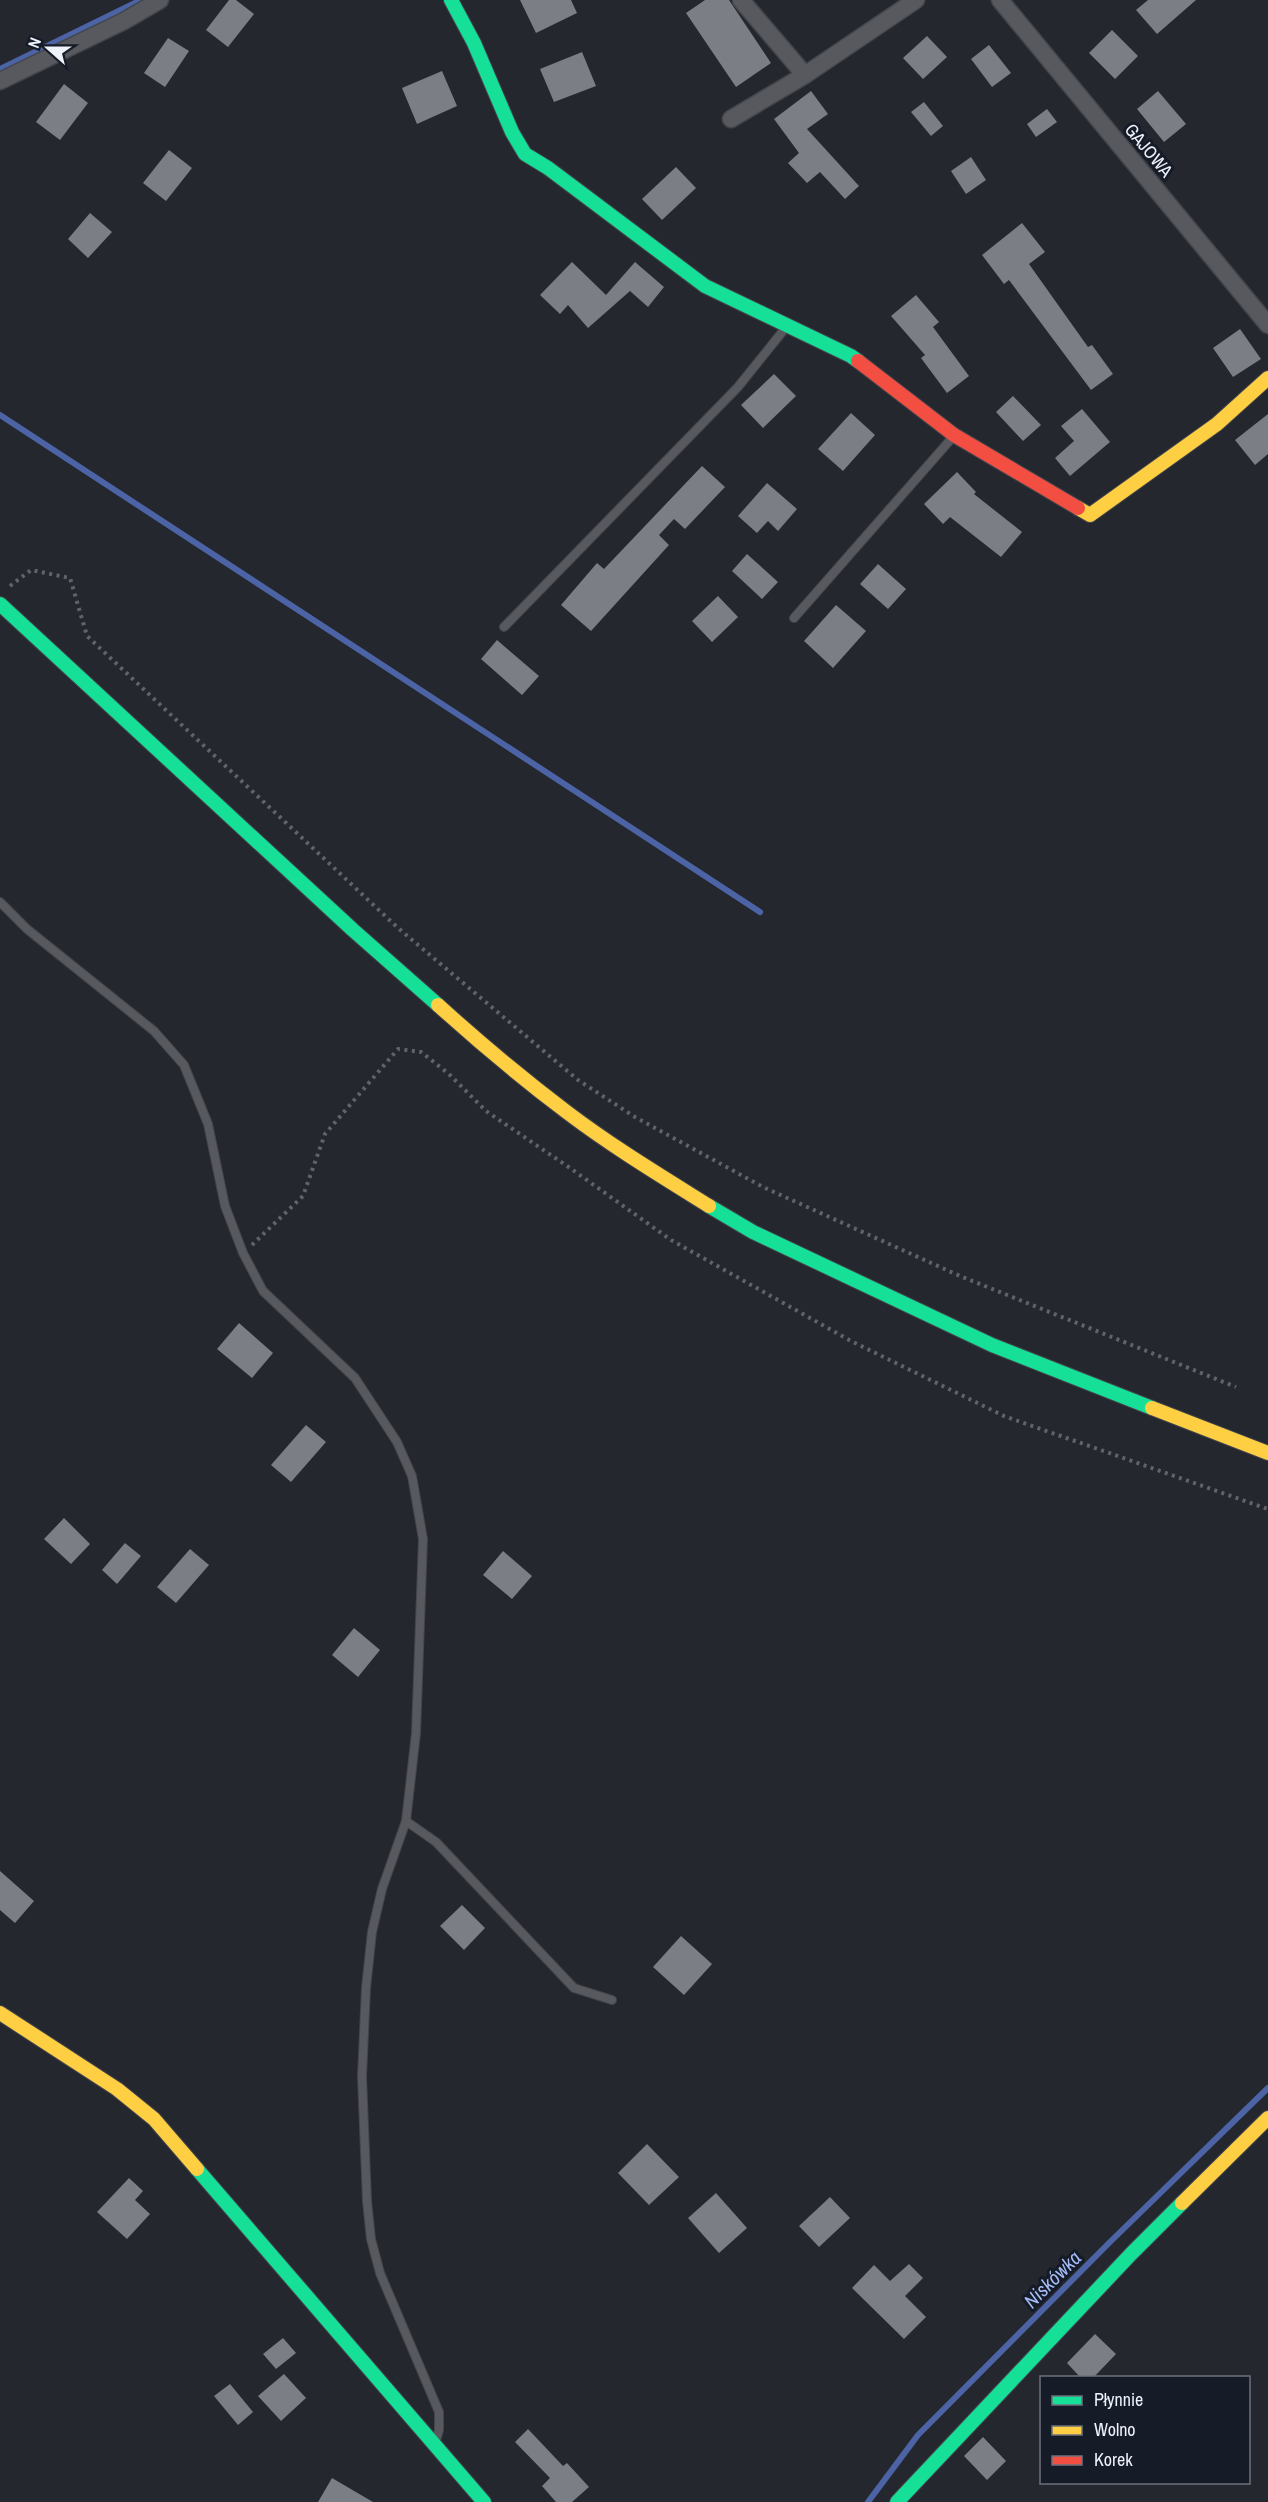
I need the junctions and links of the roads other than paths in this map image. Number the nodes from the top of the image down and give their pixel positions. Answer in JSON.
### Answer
{"nodes":[{"id":1,"x":160,"y":0,"type":"edge"},
{"id":2,"x":451,"y":0,"type":"edge"},
{"id":3,"x":741,"y":0,"type":"edge"},
{"id":4,"x":916,"y":0,"type":"edge"},
{"id":5,"x":1000,"y":0,"type":"edge"},
{"id":6,"x":804,"y":75,"type":"junction"},
{"id":7,"x":0,"y":81,"type":"edge"},
{"id":8,"x":731,"y":119,"type":"dead end"},
{"id":9,"x":787,"y":325,"type":"junction"},
{"id":10,"x":1268,"y":325,"type":"edge"},
{"id":11,"x":1268,"y":378,"type":"edge"},
{"id":12,"x":954,"y":435,"type":"junction"},
{"id":13,"x":0,"y":604,"type":"edge"},
{"id":14,"x":794,"y":618,"type":"dead end"},
{"id":15,"x":504,"y":627,"type":"dead end"},
{"id":16,"x":0,"y":902,"type":"edge"},
{"id":17,"x":1268,"y":1453,"type":"edge"},
{"id":18,"x":406,"y":1821,"type":"junction"},
{"id":19,"x":612,"y":2000,"type":"dead end"},
{"id":20,"x":0,"y":2013,"type":"edge"},
{"id":21,"x":1268,"y":2118,"type":"edge"},
{"id":22,"x":435,"y":2445,"type":"junction"},
{"id":23,"x":484,"y":2502,"type":"edge"},
{"id":24,"x":897,"y":2502,"type":"edge"}],
"edges":[{"from":1,"to":7,"type":"street"},
{"from":2,"to":9,"type":"street"},
{"from":3,"to":6,"type":"street"},
{"from":4,"to":6,"type":"street"},
{"from":5,"to":10,"type":"street","name":"GAJOWA"},
{"from":6,"to":8,"type":"street"},
{"from":9,"to":12,"type":"street"},
{"from":9,"to":15,"type":"lane"},
{"from":11,"to":12,"type":"street"},
{"from":12,"to":14,"type":"lane"},
{"from":13,"to":17,"type":"street"},
{"from":16,"to":18,"type":"lane"},
{"from":18,"to":19,"type":"lane"},
{"from":18,"to":22,"type":"lane"},
{"from":20,"to":22,"type":"street"},
{"from":21,"to":24,"type":"street"},
{"from":22,"to":23,"type":"street"}]}
